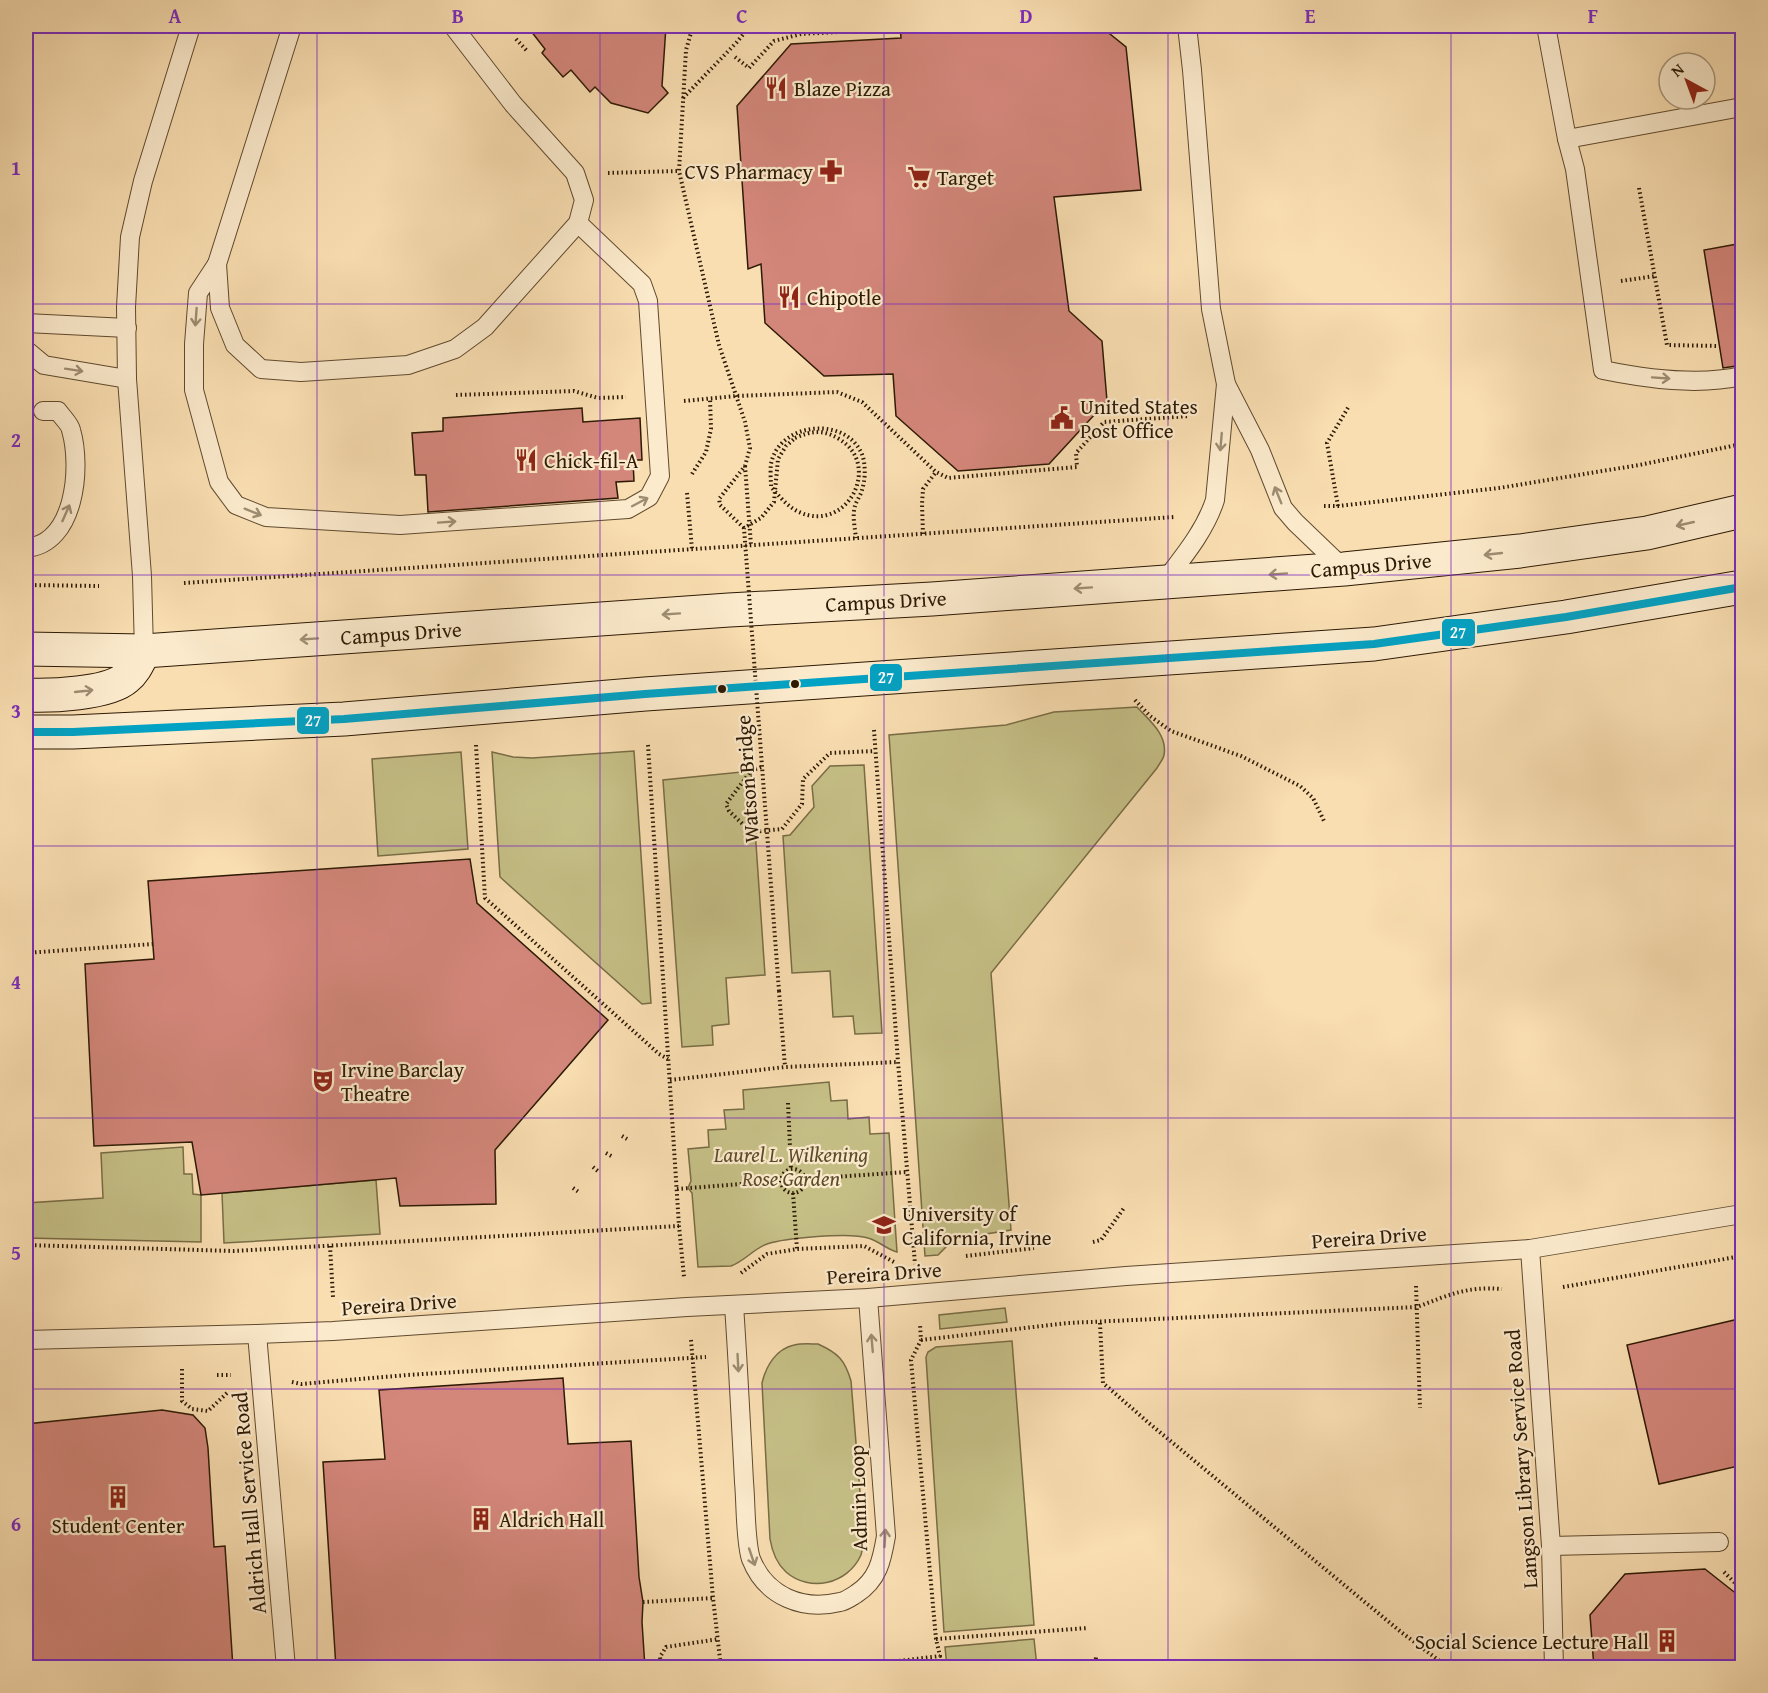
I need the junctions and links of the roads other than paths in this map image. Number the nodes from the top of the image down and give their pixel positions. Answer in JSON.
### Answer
{"nodes":[{"id":1,"x":191,"y":26,"type":"edge"},
{"id":2,"x":292,"y":26,"type":"edge"},
{"id":3,"x":453,"y":26,"type":"edge"},
{"id":4,"x":1187,"y":26,"type":"edge"},
{"id":5,"x":1546,"y":26,"type":"edge"},
{"id":6,"x":1743,"y":107,"type":"edge"},
{"id":7,"x":1567,"y":139,"type":"junction"},
{"id":8,"x":578,"y":222,"type":"junction"},
{"id":9,"x":217,"y":264,"type":"junction"},
{"id":10,"x":26,"y":323,"type":"edge"},
{"id":11,"x":127,"y":327,"type":"junction"},
{"id":12,"x":26,"y":350,"type":"edge"},
{"id":13,"x":1743,"y":376,"type":"edge"},
{"id":14,"x":127,"y":379,"type":"junction"},
{"id":15,"x":1226,"y":384,"type":"junction"},
{"id":16,"x":43,"y":411,"type":"dead end"},
{"id":17,"x":1743,"y":512,"type":"edge"},
{"id":18,"x":26,"y":548,"type":"edge"},
{"id":19,"x":1344,"y":568,"type":"junction"},
{"id":20,"x":1164,"y":582,"type":"junction"},
{"id":21,"x":1743,"y":587,"type":"edge"},
{"id":22,"x":26,"y":649,"type":"edge"},
{"id":23,"x":144,"y":651,"type":"junction"},
{"id":24,"x":26,"y":695,"type":"edge"},
{"id":25,"x":26,"y":732,"type":"edge"},
{"id":26,"x":1743,"y":1214,"type":"edge"},
{"id":27,"x":1530,"y":1249,"type":"junction"},
{"id":28,"x":868,"y":1298,"type":"junction"},
{"id":29,"x":734,"y":1305,"type":"junction"},
{"id":30,"x":257,"y":1334,"type":"junction"},
{"id":31,"x":26,"y":1340,"type":"edge"},
{"id":32,"x":1719,"y":1542,"type":"dead end"},
{"id":33,"x":1551,"y":1546,"type":"junction"},
{"id":34,"x":286,"y":1668,"type":"edge"},
{"id":35,"x":1554,"y":1668,"type":"edge"}],
"edges":[{"from":1,"to":11,"type":"lane"},
{"from":2,"to":9,"type":"lane"},
{"from":3,"to":8,"type":"lane"},
{"from":4,"to":15,"type":"lane"},
{"from":5,"to":7,"type":"lane"},
{"from":6,"to":7,"type":"lane"},
{"from":7,"to":13,"type":"lane","one_way":true},
{"from":8,"to":9,"type":"lane"},
{"from":9,"to":8,"type":"lane","one_way":true},
{"from":10,"to":11,"type":"lane"},
{"from":11,"to":14,"type":"lane"},
{"from":12,"to":14,"type":"lane","one_way":true},
{"from":14,"to":23,"type":"lane"},
{"from":19,"to":15,"type":"lane","one_way":true},
{"from":15,"to":20,"type":"lane","one_way":true},
{"from":18,"to":16,"type":"lane","one_way":true},
{"from":17,"to":19,"type":"main road","name":"Campus Drive","one_way":true},
{"from":19,"to":20,"type":"main road","name":"Campus Drive","one_way":true},
{"from":20,"to":23,"type":"main road","name":"Campus Drive","one_way":true},
{"from":21,"to":25,"type":"main road"},
{"from":22,"to":23,"type":"main road","name":"Campus Drive"},
{"from":24,"to":23,"type":"main road","one_way":true},
{"from":26,"to":27,"type":"lane","name":"Pereira Drive"},
{"from":27,"to":28,"type":"lane","name":"Pereira Drive"},
{"from":27,"to":33,"type":"lane","name":"Langson Library Service Road"},
{"from":28,"to":29,"type":"lane","name":"Pereira Drive"},
{"from":29,"to":28,"type":"lane","name":"Admin Loop","one_way":true},
{"from":29,"to":30,"type":"lane","name":"Pereira Drive"},
{"from":30,"to":31,"type":"lane","name":"Pereira Drive"},
{"from":30,"to":34,"type":"lane","name":"Aldrich Hall Service Road"},
{"from":32,"to":33,"type":"lane"},
{"from":33,"to":35,"type":"lane","name":"Langson Library Service Road"}]}
